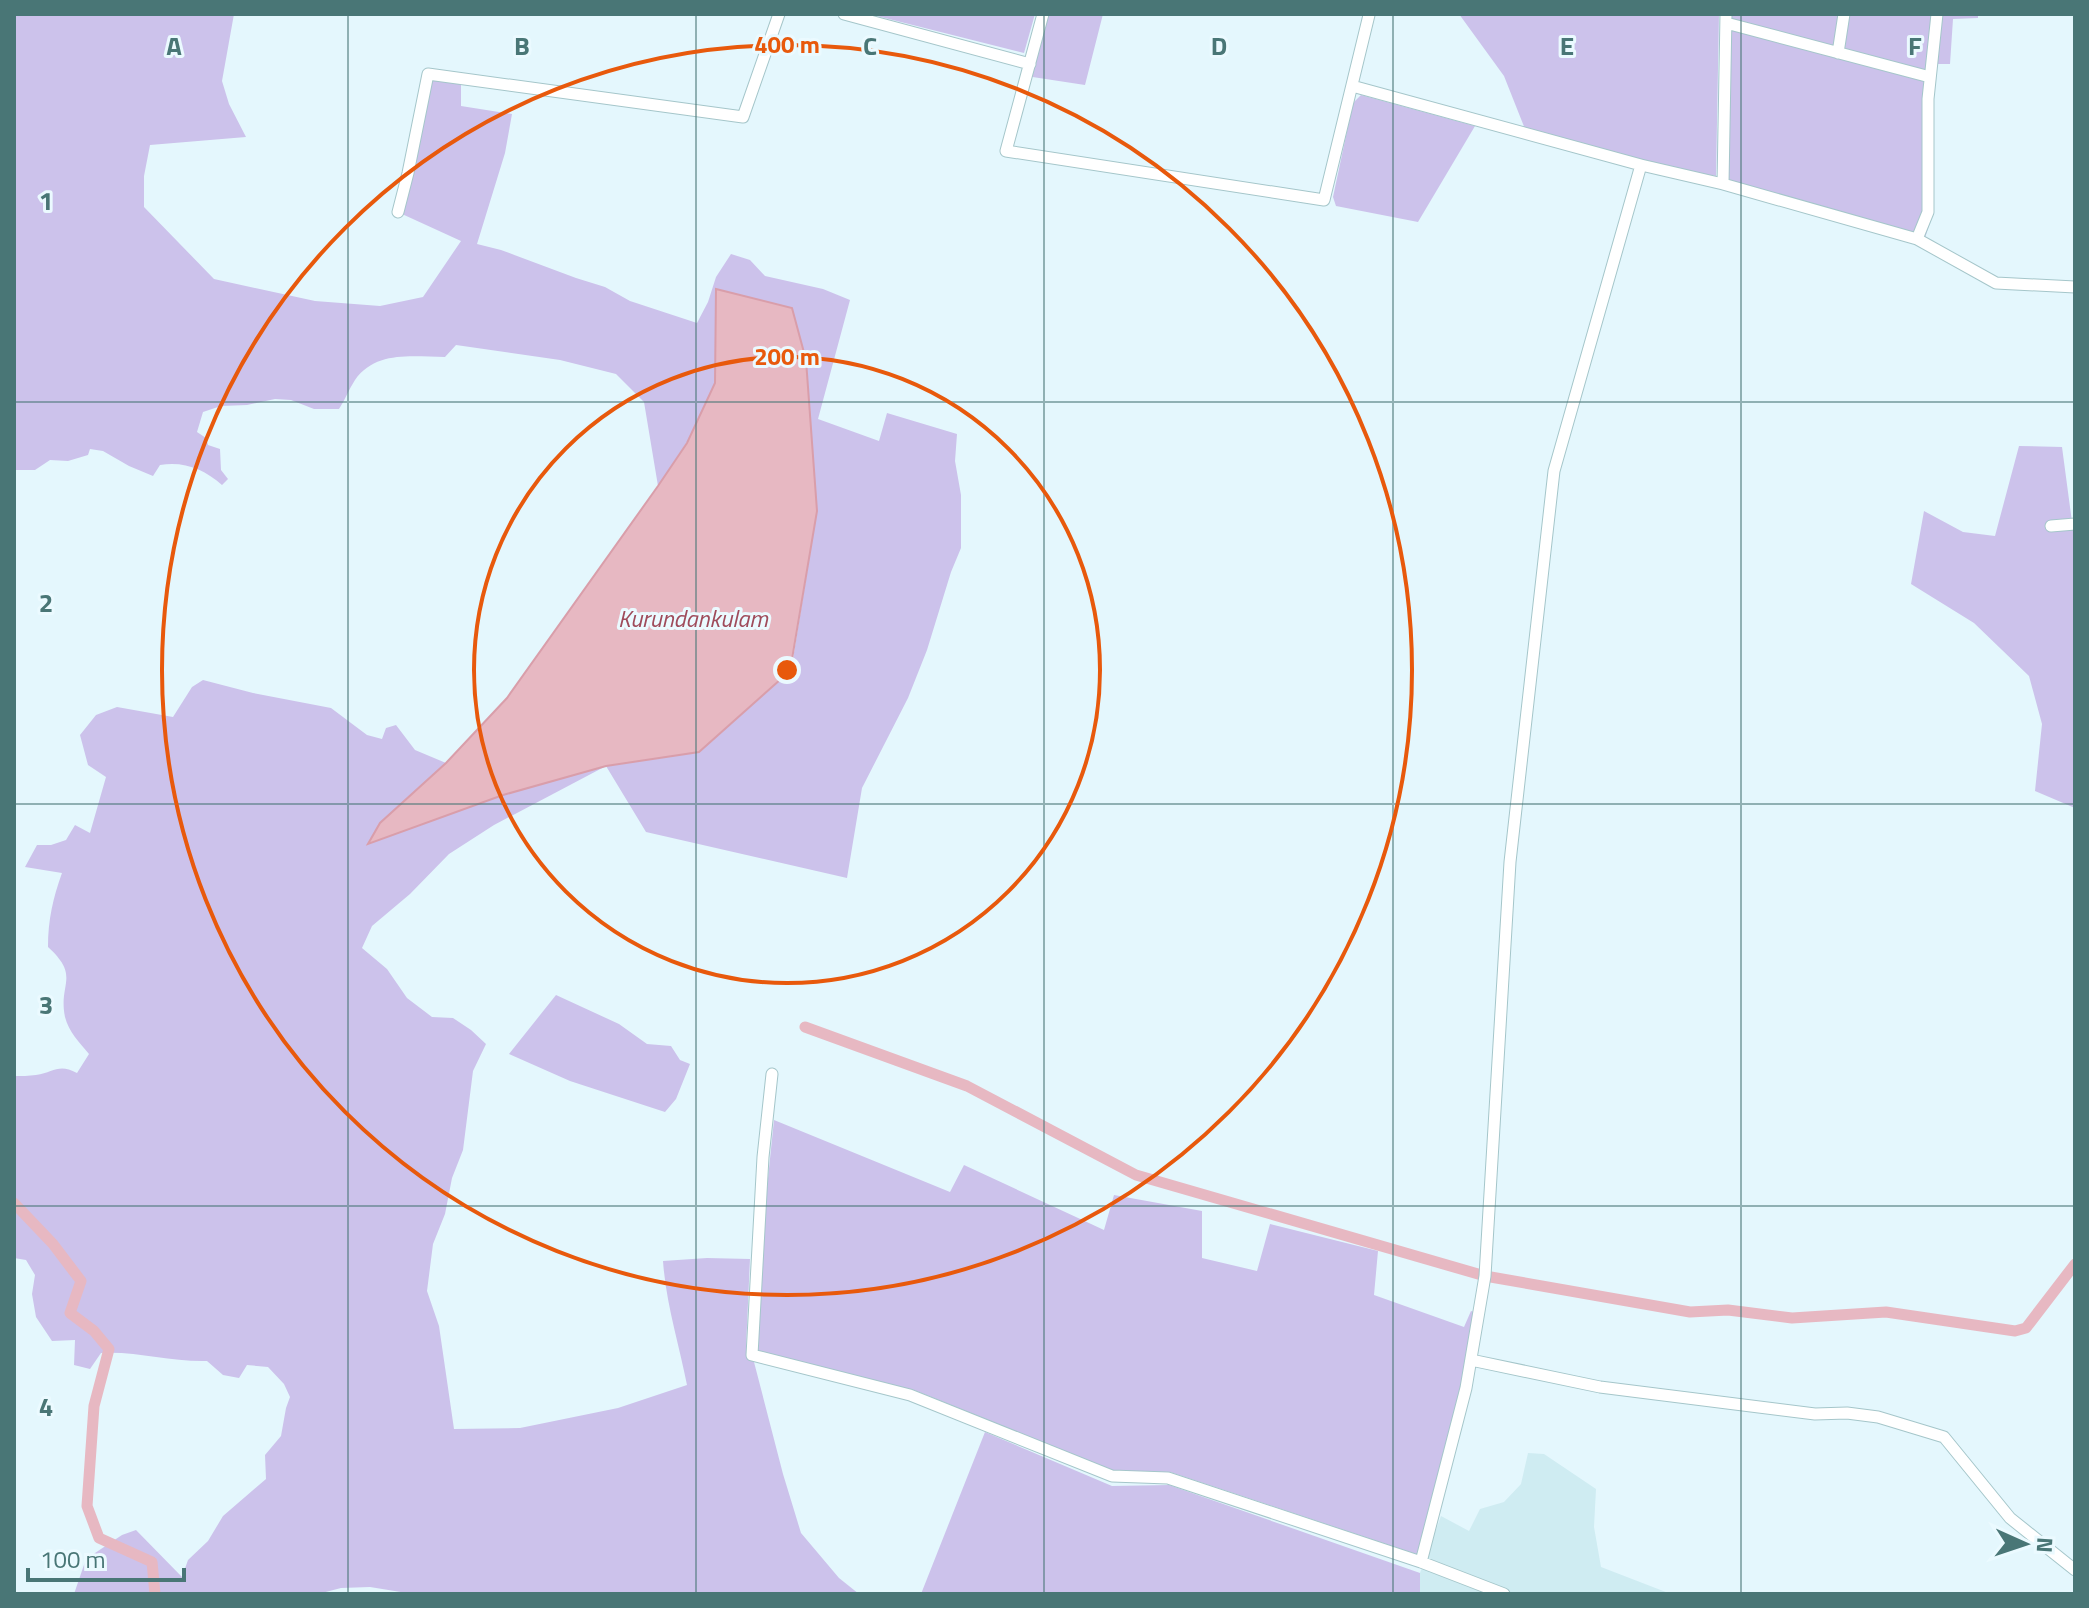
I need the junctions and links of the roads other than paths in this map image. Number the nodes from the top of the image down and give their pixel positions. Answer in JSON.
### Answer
{"nodes":[{"id":1,"x":779,"y":14,"type":"edge"},
{"id":2,"x":844,"y":14,"type":"edge"},
{"id":3,"x":1043,"y":14,"type":"edge"},
{"id":4,"x":1844,"y":14,"type":"edge"},
{"id":5,"x":1937,"y":14,"type":"edge"},
{"id":6,"x":1369,"y":15,"type":"edge"},
{"id":7,"x":1726,"y":18,"type":"edge"},
{"id":8,"x":1838,"y":53,"type":"junction"},
{"id":9,"x":1030,"y":64,"type":"junction"},
{"id":10,"x":1930,"y":77,"type":"junction"},
{"id":11,"x":1352,"y":86,"type":"junction"},
{"id":12,"x":1641,"y":165,"type":"junction"},
{"id":13,"x":1723,"y":184,"type":"junction"},
{"id":14,"x":398,"y":212,"type":"dead end"},
{"id":15,"x":1917,"y":239,"type":"junction"},
{"id":16,"x":2075,"y":287,"type":"edge"},
{"id":17,"x":2075,"y":524,"type":"edge"},
{"id":18,"x":2051,"y":526,"type":"dead end"},
{"id":19,"x":772,"y":1074,"type":"dead end"},
{"id":20,"x":1471,"y":1360,"type":"junction"},
{"id":21,"x":1421,"y":1562,"type":"junction"},
{"id":22,"x":2075,"y":1570,"type":"edge"},
{"id":23,"x":1504,"y":1594,"type":"edge"}],
"edges":[{"from":1,"to":14,"type":"street"},
{"from":2,"to":9,"type":"street"},
{"from":3,"to":9,"type":"street"},
{"from":4,"to":8,"type":"street"},
{"from":5,"to":10,"type":"street"},
{"from":6,"to":11,"type":"street"},
{"from":7,"to":8,"type":"street"},
{"from":7,"to":13,"type":"street"},
{"from":8,"to":10,"type":"street"},
{"from":9,"to":11,"type":"street"},
{"from":10,"to":15,"type":"street"},
{"from":11,"to":12,"type":"street"},
{"from":12,"to":13,"type":"street"},
{"from":12,"to":20,"type":"street"},
{"from":13,"to":15,"type":"street"},
{"from":15,"to":16,"type":"street"},
{"from":17,"to":18,"type":"street"},
{"from":19,"to":21,"type":"street"},
{"from":20,"to":21,"type":"street"},
{"from":20,"to":22,"type":"street"},
{"from":21,"to":23,"type":"street"}]}
